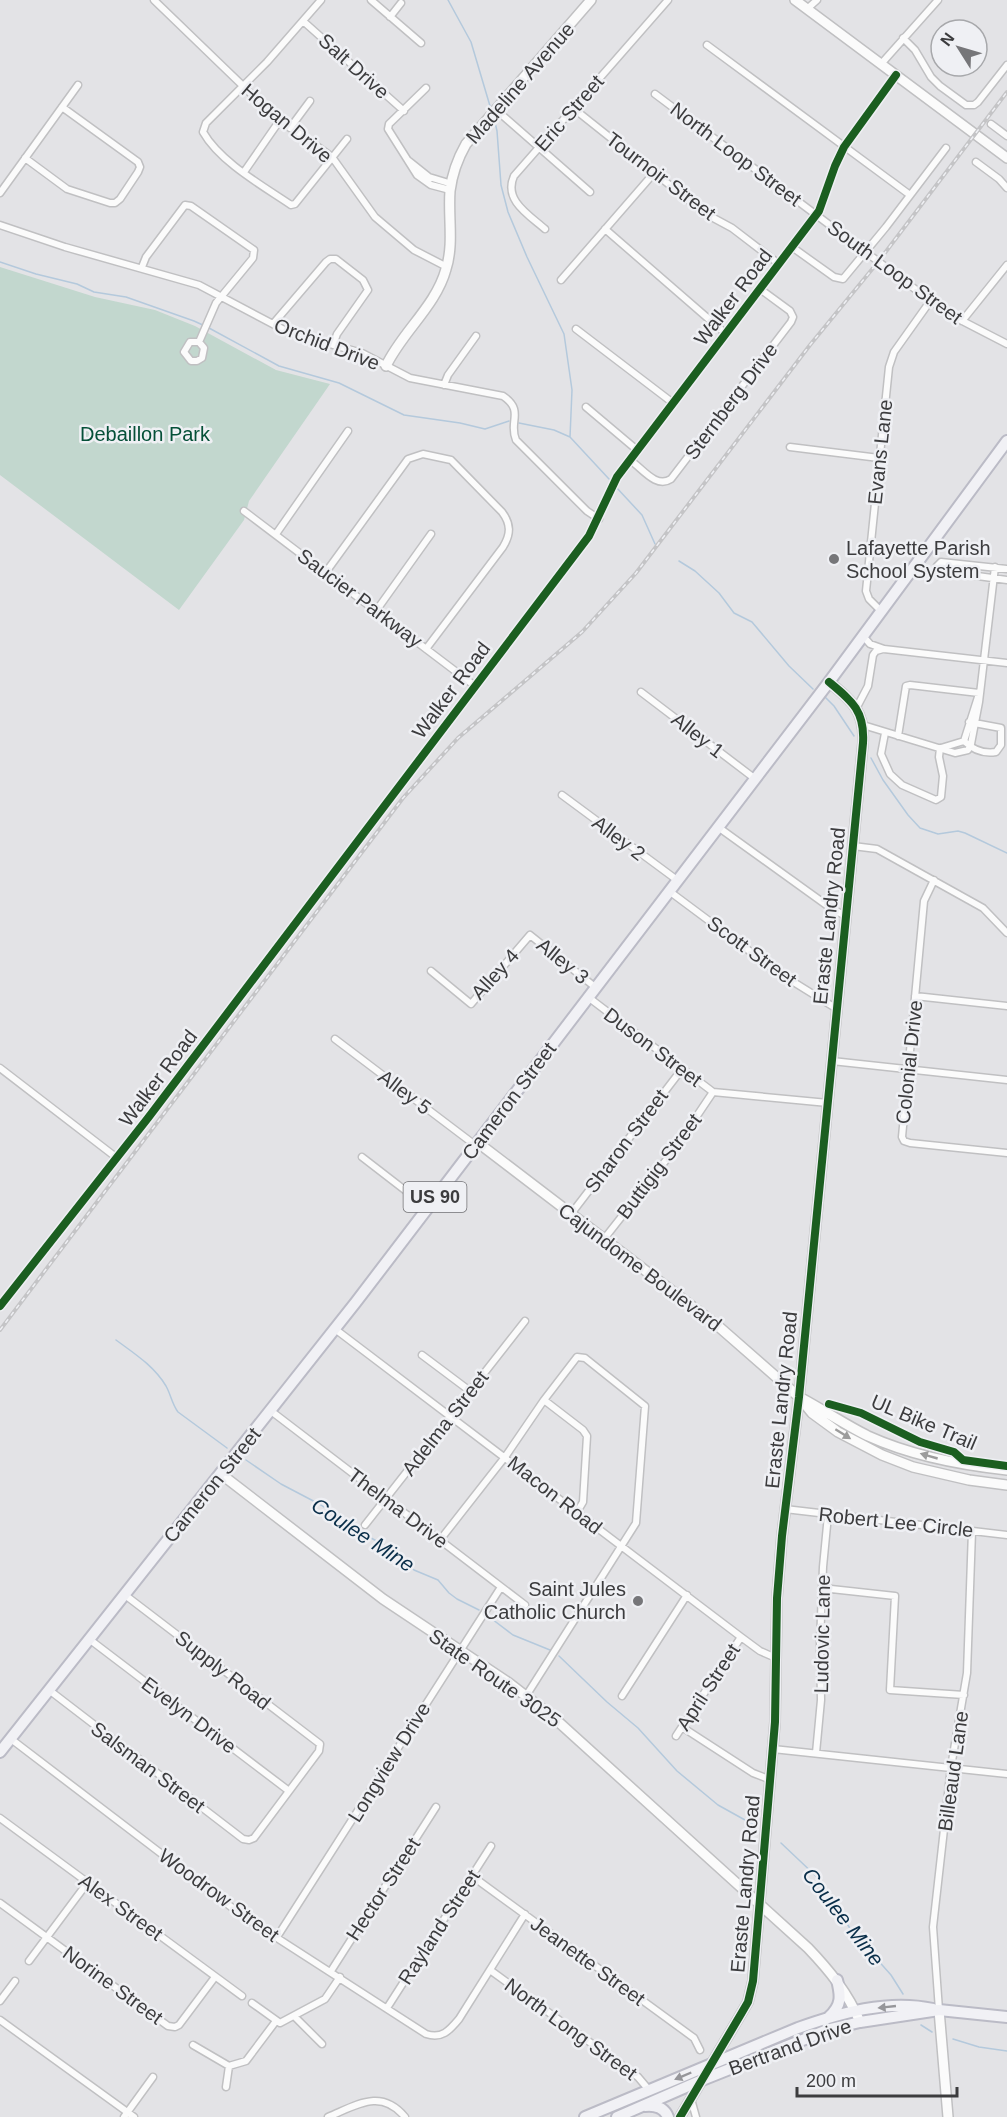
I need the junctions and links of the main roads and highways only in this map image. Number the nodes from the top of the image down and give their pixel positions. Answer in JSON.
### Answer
{"nodes":[{"id":1,"x":1007,"y":441,"type":"edge"},
{"id":2,"x":0,"y":1752,"type":"edge"},
{"id":3,"x":837,"y":1980,"type":"road end"},
{"id":4,"x":939,"y":2010,"type":"junction"},
{"id":5,"x":1007,"y":2017,"type":"edge"},
{"id":6,"x":828,"y":2018,"type":"junction"},
{"id":7,"x":642,"y":2106,"type":"junction"},
{"id":8,"x":585,"y":2117,"type":"edge"},
{"id":9,"x":617,"y":2117,"type":"edge"},
{"id":10,"x":668,"y":2117,"type":"edge"}],
"edges":[{"from":1,"to":2,"type":"main road","name":"Cameron Street","number":"US 90"},
{"from":3,"to":6,"type":"main road"},
{"from":4,"to":5,"type":"main road","name":"Bertrand Drive"},
{"from":4,"to":6,"type":"main road","name":"Bertrand Drive","one_way":true},
{"from":4,"to":7,"type":"main road","name":"Bertrand Drive"},
{"from":6,"to":8,"type":"main road","name":"Bertrand Drive","one_way":true},
{"from":7,"to":9,"type":"main road","name":"Bertrand Drive"},
{"from":7,"to":10,"type":"main road"}]}
